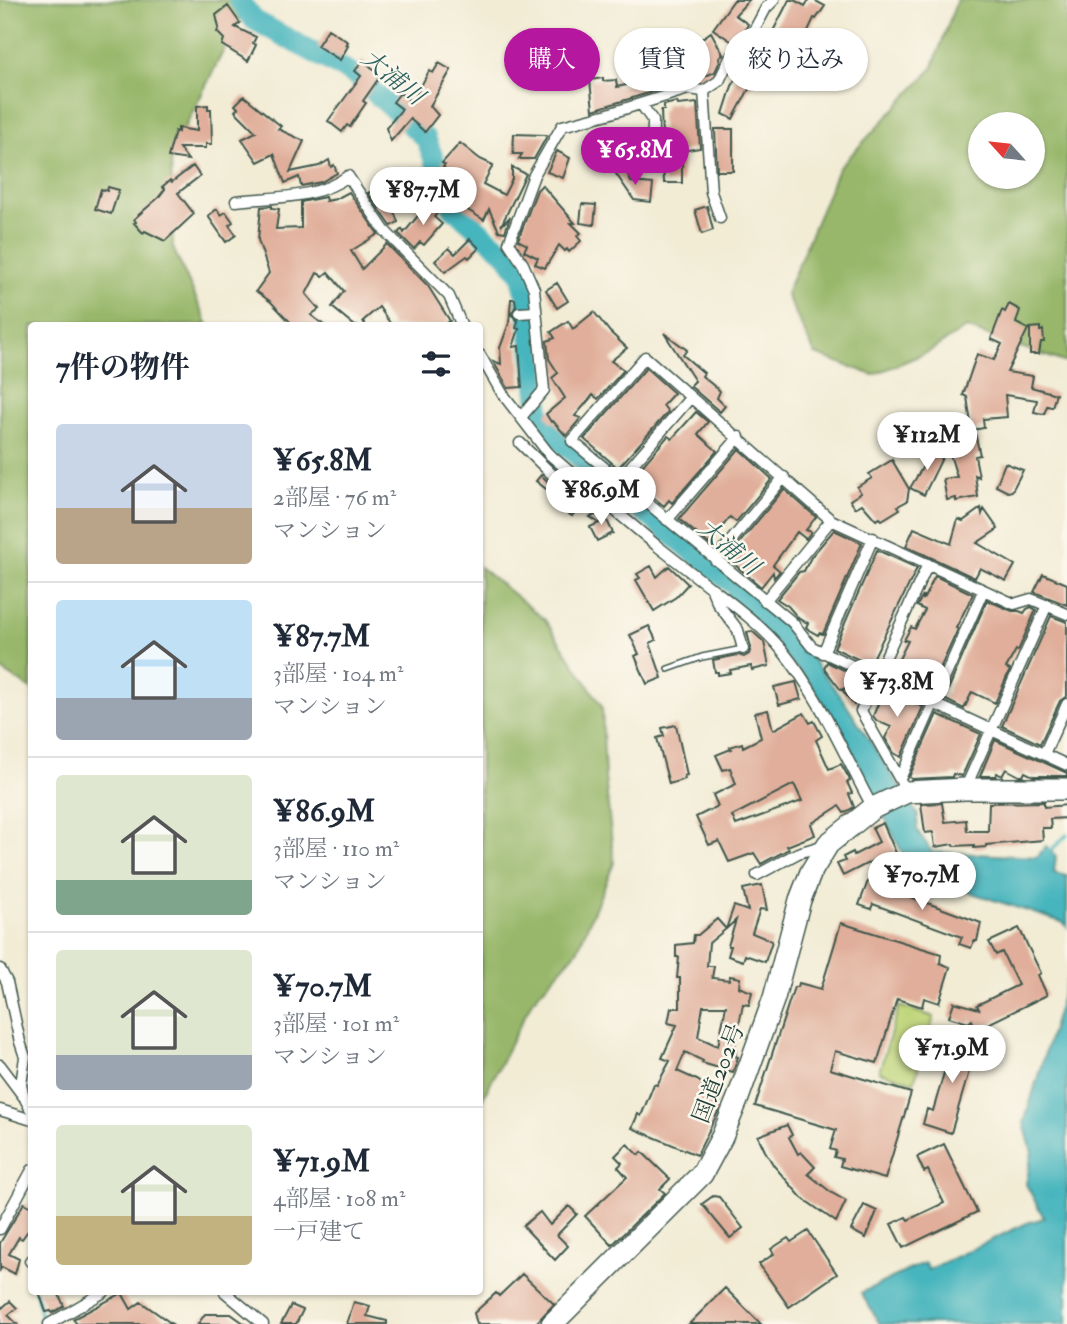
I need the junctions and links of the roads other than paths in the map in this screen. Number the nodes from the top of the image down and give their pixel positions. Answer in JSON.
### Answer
{"nodes":[{"id":1,"x":774,"y":0,"type":"edge"},
{"id":2,"x":710,"y":87,"type":"edge"},
{"id":3,"x":681,"y":91,"type":"edge"},
{"id":4,"x":704,"y":91,"type":"edge"},
{"id":5,"x":641,"y":103,"type":"junction"},
{"id":6,"x":652,"y":170,"type":"dead end"},
{"id":7,"x":236,"y":201,"type":"dead end"},
{"id":8,"x":720,"y":218,"type":"dead end"},
{"id":9,"x":519,"y":313,"type":"dead end"},
{"id":10,"x":535,"y":313,"type":"junction"},
{"id":11,"x":459,"y":322,"type":"edge"},
{"id":12,"x":483,"y":360,"type":"edge"},
{"id":13,"x":691,"y":397,"type":"junction"},
{"id":14,"x":522,"y":416,"type":"junction"},
{"id":15,"x":739,"y":437,"type":"junction"},
{"id":16,"x":520,"y":443,"type":"dead end"},
{"id":17,"x":784,"y":477,"type":"junction"},
{"id":18,"x":619,"y":480,"type":"junction"},
{"id":19,"x":606,"y":503,"type":"junction"},
{"id":20,"x":667,"y":520,"type":"junction"},
{"id":21,"x":831,"y":520,"type":"junction"},
{"id":22,"x":873,"y":538,"type":"junction"},
{"id":23,"x":715,"y":560,"type":"junction"},
{"id":24,"x":928,"y":564,"type":"junction"},
{"id":25,"x":711,"y":588,"type":"junction"},
{"id":26,"x":983,"y":591,"type":"junction"},
{"id":27,"x":765,"y":601,"type":"junction"},
{"id":28,"x":1047,"y":605,"type":"junction"},
{"id":29,"x":1067,"y":614,"type":"edge"},
{"id":30,"x":750,"y":619,"type":"junction"},
{"id":31,"x":738,"y":630,"type":"junction"},
{"id":32,"x":743,"y":649,"type":"joint"},
{"id":33,"x":823,"y":653,"type":"junction"},
{"id":34,"x":668,"y":669,"type":"dead end"},
{"id":35,"x":877,"y":677,"type":"junction"},
{"id":36,"x":932,"y":702,"type":"junction"},
{"id":37,"x":1067,"y":704,"type":"edge"},
{"id":38,"x":991,"y":729,"type":"junction"},
{"id":39,"x":1044,"y":754,"type":"junction"},
{"id":40,"x":1067,"y":765,"type":"edge"},
{"id":41,"x":903,"y":789,"type":"junction"},
{"id":42,"x":965,"y":789,"type":"junction"},
{"id":43,"x":1067,"y":789,"type":"edge"},
{"id":44,"x":873,"y":808,"type":"junction"},
{"id":45,"x":828,"y":844,"type":"junction"},
{"id":46,"x":757,"y":875,"type":"dead end"},
{"id":47,"x":0,"y":969,"type":"edge"},
{"id":48,"x":0,"y":1065,"type":"edge"},
{"id":49,"x":28,"y":1095,"type":"edge"},
{"id":50,"x":0,"y":1110,"type":"edge"},
{"id":51,"x":28,"y":1119,"type":"edge"},
{"id":52,"x":28,"y":1177,"type":"edge"},
{"id":53,"x":0,"y":1229,"type":"edge"},
{"id":54,"x":99,"y":1295,"type":"edge"},
{"id":55,"x":228,"y":1295,"type":"edge"},
{"id":56,"x":50,"y":1324,"type":"edge"},
{"id":57,"x":262,"y":1324,"type":"edge"},
{"id":58,"x":552,"y":1324,"type":"edge"}],
"edges":[{"from":1,"to":2,"type":"street"},
{"from":3,"to":5,"type":"street"},
{"from":4,"to":8,"type":"street"},
{"from":5,"to":6,"type":"street"},
{"from":5,"to":10,"type":"street"},
{"from":7,"to":11,"type":"street"},
{"from":9,"to":10,"type":"street"},
{"from":10,"to":14,"type":"street"},
{"from":12,"to":14,"type":"street"},
{"from":13,"to":15,"type":"street"},
{"from":13,"to":18,"type":"street"},
{"from":13,"to":18,"type":"street"},
{"from":14,"to":19,"type":"street"},
{"from":15,"to":17,"type":"street"},
{"from":15,"to":20,"type":"street"},
{"from":16,"to":19,"type":"street"},
{"from":17,"to":21,"type":"street"},
{"from":17,"to":23,"type":"street"},
{"from":18,"to":20,"type":"street"},
{"from":19,"to":25,"type":"street"},
{"from":20,"to":23,"type":"street"},
{"from":21,"to":22,"type":"street"},
{"from":21,"to":27,"type":"street"},
{"from":22,"to":24,"type":"street"},
{"from":22,"to":33,"type":"street"},
{"from":23,"to":27,"type":"street"},
{"from":24,"to":26,"type":"street"},
{"from":24,"to":35,"type":"street"},
{"from":25,"to":30,"type":"street"},
{"from":25,"to":31,"type":"street"},
{"from":26,"to":28,"type":"street"},
{"from":26,"to":36,"type":"street"},
{"from":27,"to":33,"type":"street"},
{"from":28,"to":29,"type":"street"},
{"from":28,"to":38,"type":"street"},
{"from":30,"to":31,"type":"street"},
{"from":30,"to":44,"type":"street"},
{"from":31,"to":32,"type":"street"},
{"from":32,"to":34,"type":"lane"},
{"from":33,"to":35,"type":"street"},
{"from":35,"to":36,"type":"street"},
{"from":35,"to":41,"type":"street"},
{"from":36,"to":38,"type":"street"},
{"from":36,"to":41,"type":"street"},
{"from":37,"to":39,"type":"street"},
{"from":38,"to":39,"type":"street"},
{"from":38,"to":42,"type":"street"},
{"from":39,"to":40,"type":"street"},
{"from":41,"to":42,"type":"highway"},
{"from":41,"to":44,"type":"highway","name":"国道202号"},
{"from":42,"to":43,"type":"highway"},
{"from":44,"to":45,"type":"highway","name":"国道202号"},
{"from":45,"to":46,"type":"street"},
{"from":45,"to":58,"type":"highway","name":"国道202号"},
{"from":47,"to":49,"type":"street"},
{"from":48,"to":49,"type":"street"},
{"from":50,"to":51,"type":"street"},
{"from":52,"to":53,"type":"street"},
{"from":54,"to":56,"type":"street"},
{"from":55,"to":57,"type":"street"}]}
